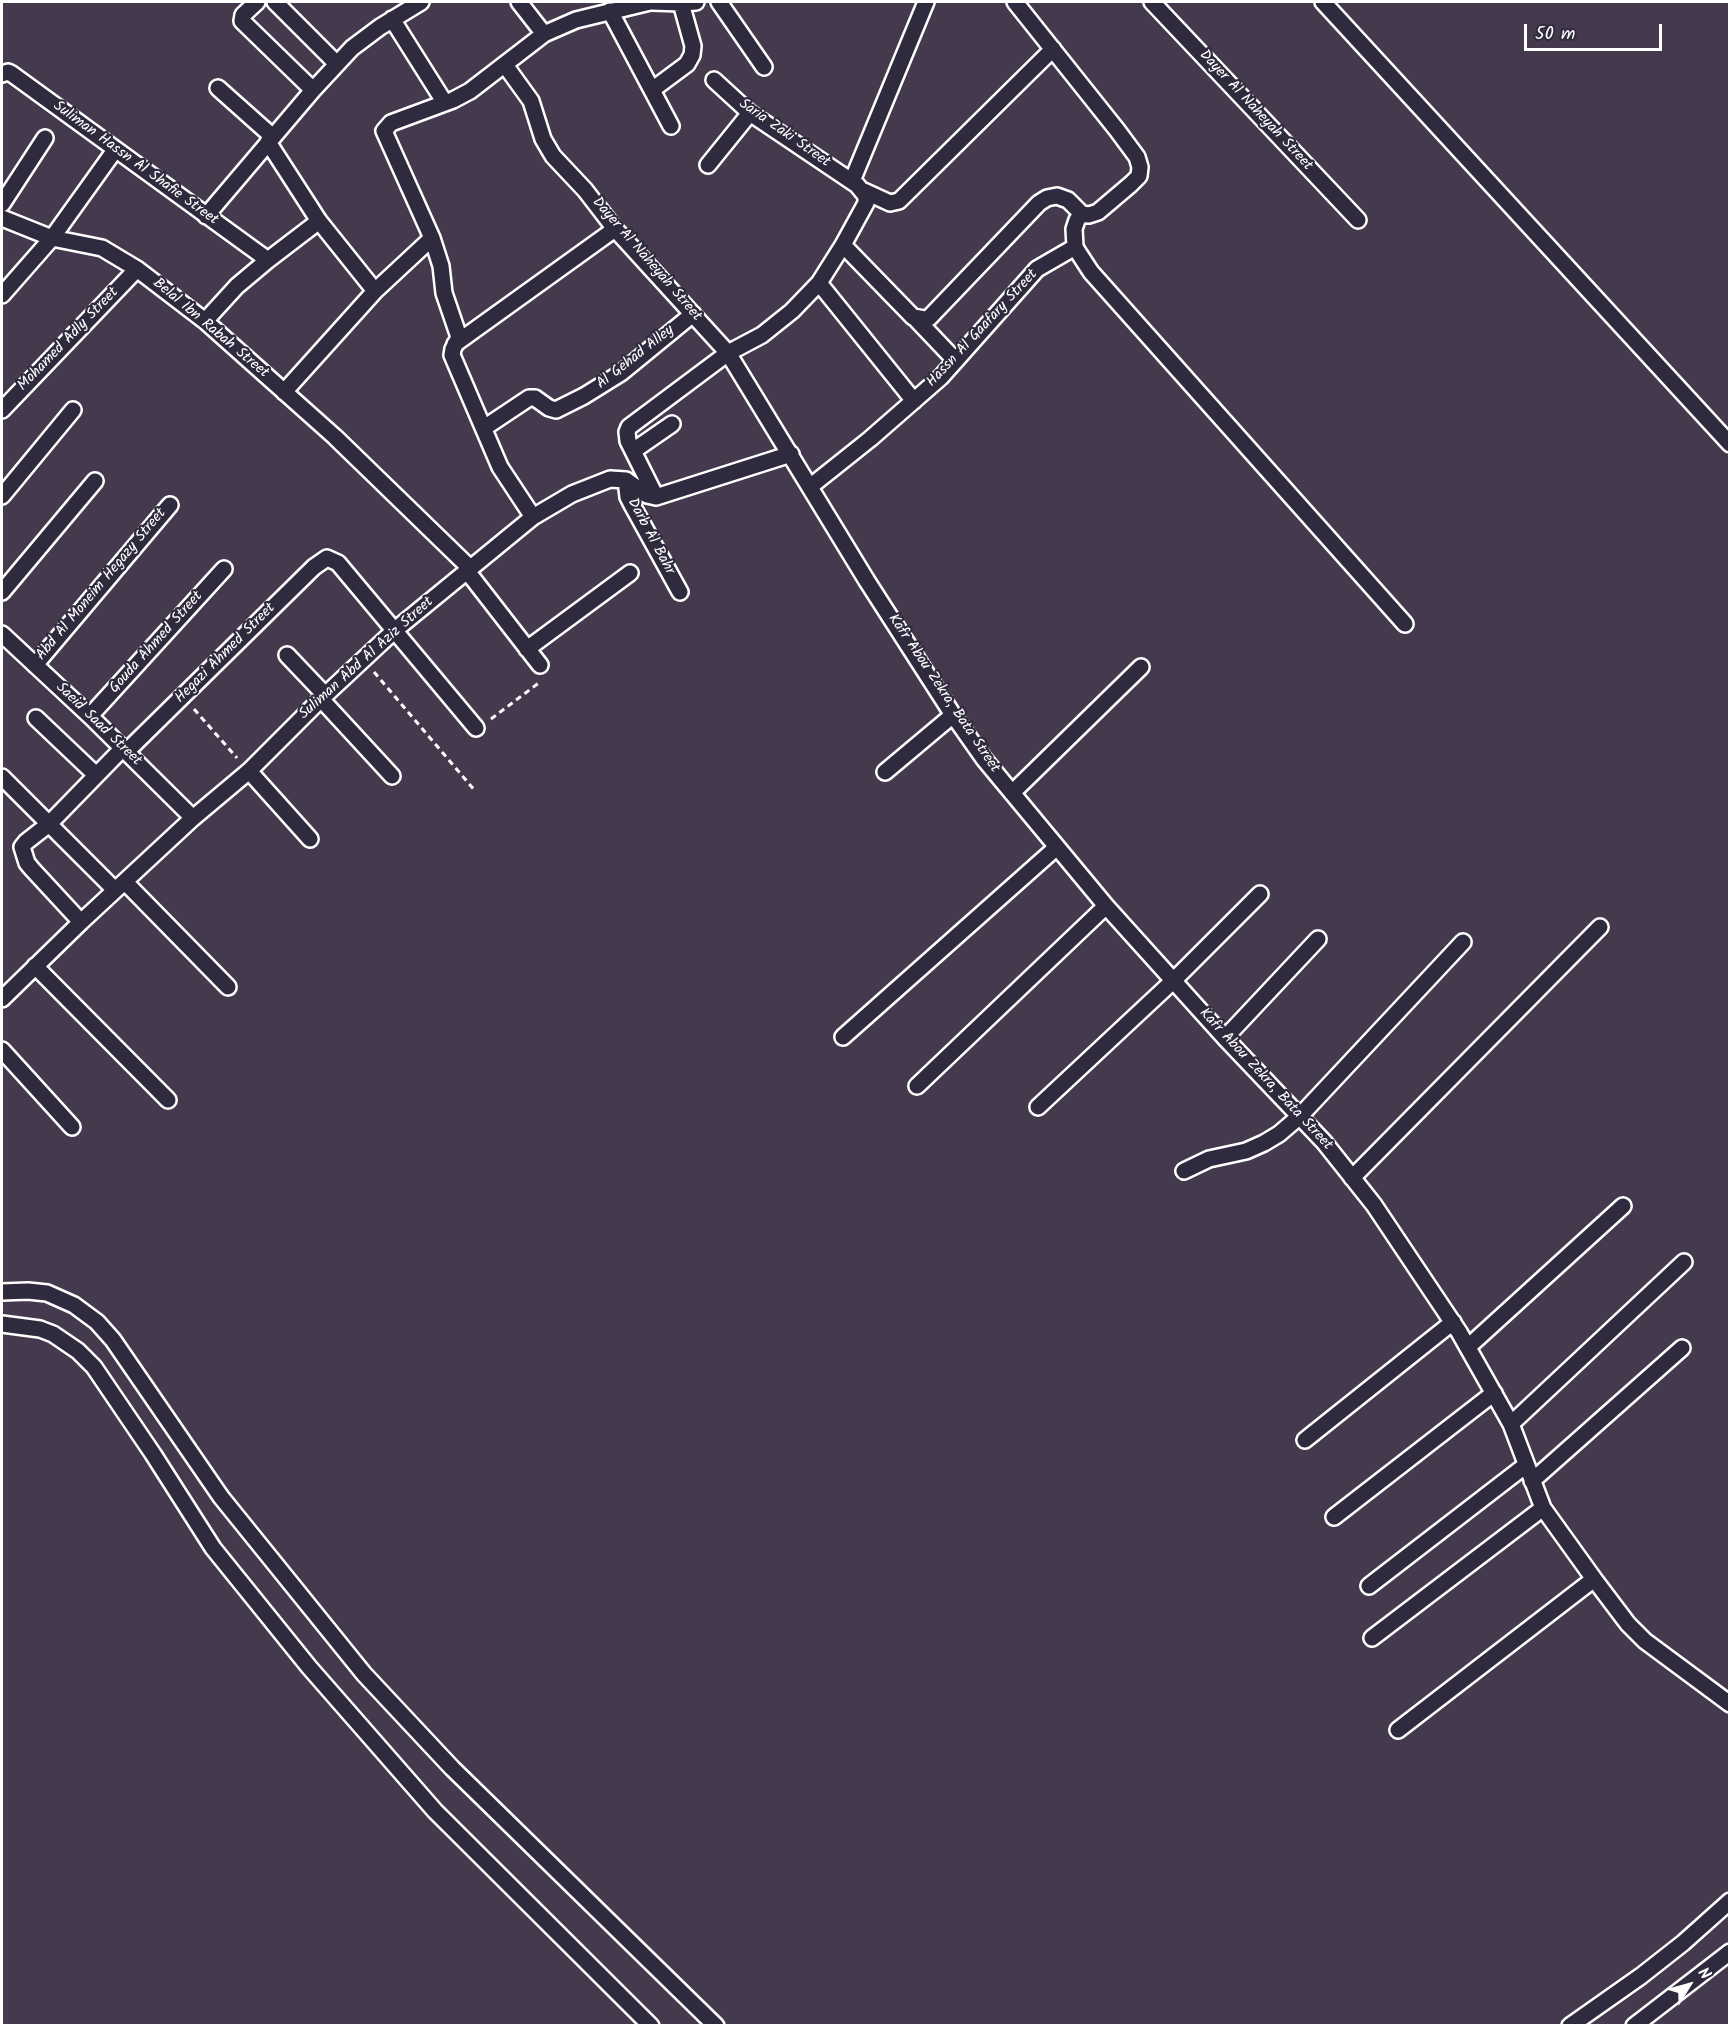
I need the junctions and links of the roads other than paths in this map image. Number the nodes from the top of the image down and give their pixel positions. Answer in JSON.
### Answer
{"nodes":[{"id":1,"x":257,"y":2,"type":"edge"},
{"id":2,"x":275,"y":2,"type":"edge"},
{"id":3,"x":421,"y":2,"type":"edge"},
{"id":4,"x":519,"y":2,"type":"edge"},
{"id":5,"x":651,"y":2,"type":"edge"},
{"id":6,"x":688,"y":2,"type":"edge"},
{"id":7,"x":719,"y":2,"type":"edge"},
{"id":8,"x":926,"y":2,"type":"edge"},
{"id":9,"x":1015,"y":2,"type":"edge"},
{"id":10,"x":1152,"y":2,"type":"edge"},
{"id":11,"x":1323,"y":2,"type":"edge"},
{"id":12,"x":610,"y":11,"type":"junction"},
{"id":13,"x":392,"y":19,"type":"junction"},
{"id":14,"x":544,"y":34,"type":"junction"},
{"id":15,"x":1053,"y":49,"type":"junction"},
{"id":16,"x":337,"y":64,"type":"junction"},
{"id":17,"x":506,"y":65,"type":"junction"},
{"id":18,"x":764,"y":67,"type":"dead end"},
{"id":19,"x":2,"y":74,"type":"edge"},
{"id":20,"x":714,"y":80,"type":"dead end"},
{"id":21,"x":218,"y":88,"type":"dead end"},
{"id":22,"x":313,"y":90,"type":"junction"},
{"id":23,"x":652,"y":90,"type":"junction"},
{"id":24,"x":445,"y":104,"type":"junction"},
{"id":25,"x":750,"y":113,"type":"junction"},
{"id":26,"x":671,"y":126,"type":"dead end"},
{"id":27,"x":45,"y":138,"type":"dead end"},
{"id":28,"x":271,"y":139,"type":"junction"},
{"id":29,"x":115,"y":150,"type":"junction"},
{"id":30,"x":708,"y":165,"type":"dead end"},
{"id":31,"x":858,"y":185,"type":"junction"},
{"id":32,"x":2,"y":204,"type":"edge"},
{"id":33,"x":1082,"y":214,"type":"junction"},
{"id":34,"x":206,"y":216,"type":"junction"},
{"id":35,"x":2,"y":218,"type":"edge"},
{"id":36,"x":1358,"y":220,"type":"dead end"},
{"id":37,"x":319,"y":221,"type":"junction"},
{"id":38,"x":615,"y":229,"type":"junction"},
{"id":39,"x":52,"y":238,"type":"junction"},
{"id":40,"x":432,"y":238,"type":"junction"},
{"id":41,"x":843,"y":245,"type":"junction"},
{"id":42,"x":1075,"y":247,"type":"junction"},
{"id":43,"x":268,"y":260,"type":"junction"},
{"id":44,"x":137,"y":269,"type":"junction"},
{"id":45,"x":819,"y":283,"type":"junction"},
{"id":46,"x":375,"y":291,"type":"junction"},
{"id":47,"x":2,"y":295,"type":"edge"},
{"id":48,"x":693,"y":314,"type":"junction"},
{"id":49,"x":916,"y":319,"type":"junction"},
{"id":50,"x":205,"y":321,"type":"junction"},
{"id":51,"x":455,"y":344,"type":"junction"},
{"id":52,"x":728,"y":353,"type":"junction"},
{"id":53,"x":955,"y":360,"type":"junction"},
{"id":54,"x":284,"y":392,"type":"junction"},
{"id":55,"x":914,"y":401,"type":"junction"},
{"id":56,"x":73,"y":410,"type":"dead end"},
{"id":57,"x":2,"y":411,"type":"edge"},
{"id":58,"x":672,"y":424,"type":"dead end"},
{"id":59,"x":484,"y":428,"type":"junction"},
{"id":60,"x":1730,"y":444,"type":"edge"},
{"id":61,"x":633,"y":451,"type":"junction"},
{"id":62,"x":791,"y":454,"type":"junction"},
{"id":63,"x":626,"y":480,"type":"junction"},
{"id":64,"x":95,"y":481,"type":"dead end"},
{"id":65,"x":811,"y":486,"type":"junction"},
{"id":66,"x":2,"y":496,"type":"edge"},
{"id":67,"x":656,"y":497,"type":"junction"},
{"id":68,"x":170,"y":505,"type":"dead end"},
{"id":69,"x":533,"y":517,"type":"junction"},
{"id":70,"x":225,"y":569,"type":"dead end"},
{"id":71,"x":468,"y":570,"type":"junction"},
{"id":72,"x":630,"y":573,"type":"dead end"},
{"id":73,"x":2,"y":592,"type":"edge"},
{"id":74,"x":680,"y":592,"type":"dead end"},
{"id":75,"x":1405,"y":624,"type":"dead end"},
{"id":76,"x":395,"y":630,"type":"junction"},
{"id":77,"x":2,"y":635,"type":"edge"},
{"id":78,"x":527,"y":649,"type":"junction"},
{"id":79,"x":287,"y":655,"type":"dead end"},
{"id":80,"x":35,"y":665,"type":"junction"},
{"id":81,"x":540,"y":665,"type":"road end"},
{"id":82,"x":1140,"y":667,"type":"dead end"},
{"id":83,"x":323,"y":697,"type":"junction"},
{"id":84,"x":953,"y":715,"type":"junction"},
{"id":85,"x":90,"y":716,"type":"junction"},
{"id":86,"x":36,"y":718,"type":"dead end"},
{"id":87,"x":476,"y":728,"type":"road end"},
{"id":88,"x":124,"y":750,"type":"junction"},
{"id":89,"x":249,"y":771,"type":"junction"},
{"id":90,"x":885,"y":772,"type":"dead end"},
{"id":91,"x":96,"y":775,"type":"junction"},
{"id":92,"x":392,"y":776,"type":"dead end"},
{"id":93,"x":2,"y":777,"type":"edge"},
{"id":94,"x":1012,"y":793,"type":"junction"},
{"id":95,"x":193,"y":818,"type":"junction"},
{"id":96,"x":49,"y":824,"type":"junction"},
{"id":97,"x":310,"y":839,"type":"dead end"},
{"id":98,"x":1057,"y":847,"type":"junction"},
{"id":99,"x":120,"y":886,"type":"junction"},
{"id":100,"x":1260,"y":894,"type":"dead end"},
{"id":101,"x":1106,"y":906,"type":"junction"},
{"id":102,"x":81,"y":922,"type":"junction"},
{"id":103,"x":1600,"y":927,"type":"dead end"},
{"id":104,"x":1318,"y":939,"type":"dead end"},
{"id":105,"x":1463,"y":942,"type":"dead end"},
{"id":106,"x":35,"y":966,"type":"junction"},
{"id":107,"x":1173,"y":981,"type":"junction"},
{"id":108,"x":228,"y":987,"type":"dead end"},
{"id":109,"x":2,"y":999,"type":"edge"},
{"id":110,"x":843,"y":1037,"type":"dead end"},
{"id":111,"x":1225,"y":1038,"type":"junction"},
{"id":112,"x":2,"y":1050,"type":"edge"},
{"id":113,"x":917,"y":1086,"type":"dead end"},
{"id":114,"x":168,"y":1100,"type":"dead end"},
{"id":115,"x":1038,"y":1107,"type":"dead end"},
{"id":116,"x":1300,"y":1116,"type":"junction"},
{"id":117,"x":72,"y":1127,"type":"dead end"},
{"id":118,"x":1184,"y":1171,"type":"dead end"},
{"id":119,"x":1352,"y":1178,"type":"junction"},
{"id":120,"x":1623,"y":1206,"type":"dead end"},
{"id":121,"x":1684,"y":1262,"type":"dead end"},
{"id":122,"x":2,"y":1292,"type":"edge"},
{"id":123,"x":1453,"y":1322,"type":"junction"},
{"id":124,"x":2,"y":1324,"type":"edge"},
{"id":125,"x":1468,"y":1347,"type":"junction"},
{"id":126,"x":1682,"y":1348,"type":"dead end"},
{"id":127,"x":1494,"y":1393,"type":"junction"},
{"id":128,"x":1511,"y":1424,"type":"junction"},
{"id":129,"x":1305,"y":1440,"type":"dead end"},
{"id":130,"x":1526,"y":1465,"type":"junction"},
{"id":131,"x":1532,"y":1481,"type":"junction"},
{"id":132,"x":1543,"y":1508,"type":"junction"},
{"id":133,"x":1334,"y":1517,"type":"dead end"},
{"id":134,"x":1594,"y":1579,"type":"junction"},
{"id":135,"x":1369,"y":1586,"type":"dead end"},
{"id":136,"x":1372,"y":1638,"type":"dead end"},
{"id":137,"x":1730,"y":1704,"type":"edge"},
{"id":138,"x":1398,"y":1730,"type":"dead end"},
{"id":139,"x":1730,"y":1901,"type":"edge"},
{"id":140,"x":1730,"y":1952,"type":"edge"},
{"id":141,"x":651,"y":2025,"type":"edge"},
{"id":142,"x":716,"y":2025,"type":"edge"},
{"id":143,"x":1570,"y":2025,"type":"edge"},
{"id":144,"x":1634,"y":2025,"type":"edge"}],
"edges":[{"from":1,"to":22,"type":"street"},
{"from":2,"to":16,"type":"street"},
{"from":3,"to":13,"type":"street"},
{"from":4,"to":14,"type":"street"},
{"from":5,"to":6,"type":"street"},
{"from":5,"to":12,"type":"street"},
{"from":6,"to":23,"type":"street"},
{"from":7,"to":18,"type":"street"},
{"from":8,"to":31,"type":"street"},
{"from":9,"to":15,"type":"street"},
{"from":10,"to":36,"type":"street","name":"Dayer Al Naheyah Street"},
{"from":11,"to":60,"type":"street"},
{"from":12,"to":14,"type":"street"},
{"from":12,"to":23,"type":"street"},
{"from":13,"to":16,"type":"street"},
{"from":13,"to":24,"type":"street"},
{"from":14,"to":17,"type":"street"},
{"from":15,"to":31,"type":"street","name":"Saria Zaki Street"},
{"from":15,"to":33,"type":"street"},
{"from":16,"to":22,"type":"street"},
{"from":17,"to":24,"type":"street"},
{"from":17,"to":38,"type":"street","name":"Dayer Al Naheyah Street"},
{"from":19,"to":29,"type":"street","name":"Suliman Hassn Al Shafie Street"},
{"from":20,"to":25,"type":"street","name":"Saria Zaki Street"},
{"from":21,"to":28,"type":"street"},
{"from":22,"to":28,"type":"street"},
{"from":23,"to":26,"type":"street"},
{"from":24,"to":40,"type":"street"},
{"from":25,"to":30,"type":"street"},
{"from":25,"to":31,"type":"street","name":"Saria Zaki Street"},
{"from":27,"to":32,"type":"street"},
{"from":28,"to":34,"type":"street"},
{"from":28,"to":37,"type":"street"},
{"from":29,"to":34,"type":"street","name":"Suliman Hassn Al Shafie Street"},
{"from":29,"to":39,"type":"street"},
{"from":31,"to":41,"type":"street"},
{"from":33,"to":42,"type":"street"},
{"from":33,"to":49,"type":"street"},
{"from":34,"to":43,"type":"street","name":"Suliman Hassn Al Shafie Street"},
{"from":35,"to":39,"type":"street","name":"Belal Ibn Rabah Street"},
{"from":37,"to":43,"type":"street"},
{"from":37,"to":46,"type":"street"},
{"from":38,"to":48,"type":"street","name":"Dayer Al Naheyah Street"},
{"from":38,"to":51,"type":"street"},
{"from":39,"to":44,"type":"street","name":"Belal Ibn Rabah Street"},
{"from":39,"to":47,"type":"street"},
{"from":40,"to":46,"type":"street"},
{"from":40,"to":51,"type":"street"},
{"from":41,"to":45,"type":"street"},
{"from":41,"to":49,"type":"street"},
{"from":42,"to":53,"type":"street","name":"Hassn Al Gaafary Street"},
{"from":42,"to":75,"type":"street"},
{"from":43,"to":50,"type":"street"},
{"from":44,"to":50,"type":"street","name":"Belal Ibn Rabah Street"},
{"from":44,"to":57,"type":"street","name":"Mohamed Adly Street"},
{"from":45,"to":52,"type":"street"},
{"from":45,"to":55,"type":"street"},
{"from":46,"to":54,"type":"street"},
{"from":48,"to":52,"type":"street","name":"Dayer Al Naheyah Street"},
{"from":48,"to":59,"type":"street","name":"Al Gehad Alley"},
{"from":49,"to":53,"type":"street"},
{"from":50,"to":54,"type":"street","name":"Belal Ibn Rabah Street"},
{"from":51,"to":59,"type":"street"},
{"from":52,"to":61,"type":"street"},
{"from":52,"to":62,"type":"street","name":"Dayer Al Naheyah Street"},
{"from":53,"to":55,"type":"street","name":"Hassn Al Gaafary Street"},
{"from":54,"to":71,"type":"street","name":"Belal Ibn Rabah Street"},
{"from":55,"to":65,"type":"street","name":"Hassn Al Gaafary Street"},
{"from":56,"to":66,"type":"street"},
{"from":58,"to":61,"type":"street"},
{"from":59,"to":69,"type":"street"},
{"from":61,"to":67,"type":"street"},
{"from":62,"to":65,"type":"street","name":"Kafr Abou Zekra, Bata Street"},
{"from":62,"to":67,"type":"street"},
{"from":63,"to":67,"type":"street"},
{"from":63,"to":69,"type":"street","name":"Suliman Abd Al Aziz Street"},
{"from":63,"to":74,"type":"street","name":"Darb Al Bahr"},
{"from":64,"to":73,"type":"street"},
{"from":65,"to":84,"type":"street","name":"Kafr Abou Zekra, Bata Street"},
{"from":68,"to":80,"type":"street","name":"Abd Al Moneim Hegazy Street"},
{"from":69,"to":71,"type":"street","name":"Suliman Abd Al Aziz Street"},
{"from":70,"to":85,"type":"street","name":"Gouda Ahmed Street"},
{"from":71,"to":76,"type":"street","name":"Suliman Abd Al Aziz Street"},
{"from":71,"to":78,"type":"street","name":"Belal Ibn Rabah Street"},
{"from":72,"to":78,"type":"street"},
{"from":76,"to":83,"type":"street","name":"Suliman Abd Al Aziz Street"},
{"from":76,"to":87,"type":"street"},
{"from":76,"to":88,"type":"street","name":"Hegazi Ahmed Street"},
{"from":77,"to":80,"type":"street","name":"Saeid Saad Street"},
{"from":78,"to":81,"type":"street","name":"Belal Ibn Rabah Street"},
{"from":79,"to":83,"type":"street"},
{"from":80,"to":85,"type":"street","name":"Saeid Saad Street"},
{"from":82,"to":94,"type":"street"},
{"from":83,"to":89,"type":"street","name":"Suliman Abd Al Aziz Street"},
{"from":83,"to":92,"type":"street"},
{"from":84,"to":90,"type":"street"},
{"from":84,"to":94,"type":"street","name":"Kafr Abou Zekra, Bata Street"},
{"from":85,"to":88,"type":"street","name":"Saeid Saad Street"},
{"from":86,"to":91,"type":"street"},
{"from":88,"to":91,"type":"street","name":"Hegazi Ahmed Street"},
{"from":88,"to":95,"type":"street","name":"Saeid Saad Street"},
{"from":89,"to":95,"type":"street","name":"Suliman Abd Al Aziz Street"},
{"from":89,"to":97,"type":"street"},
{"from":91,"to":96,"type":"street","name":"Hegazi Ahmed Street"},
{"from":93,"to":96,"type":"street"},
{"from":94,"to":98,"type":"street","name":"Kafr Abou Zekra, Bata Street"},
{"from":95,"to":99,"type":"street","name":"Suliman Abd Al Aziz Street"},
{"from":96,"to":99,"type":"street"},
{"from":96,"to":102,"type":"street","name":"Hegazi Ahmed Street"},
{"from":98,"to":101,"type":"street","name":"Kafr Abou Zekra, Bata Street"},
{"from":98,"to":110,"type":"street"},
{"from":99,"to":102,"type":"street","name":"Suliman Abd Al Aziz Street"},
{"from":99,"to":108,"type":"street"},
{"from":100,"to":107,"type":"street"},
{"from":101,"to":107,"type":"street","name":"Kafr Abou Zekra, Bata Street"},
{"from":101,"to":113,"type":"street"},
{"from":102,"to":106,"type":"street","name":"Suliman Abd Al Aziz Street"},
{"from":103,"to":119,"type":"street"},
{"from":104,"to":111,"type":"street"},
{"from":105,"to":116,"type":"street"},
{"from":106,"to":109,"type":"street","name":"Suliman Abd Al Aziz Street"},
{"from":106,"to":114,"type":"street"},
{"from":107,"to":111,"type":"street","name":"Kafr Abou Zekra, Bata Street"},
{"from":107,"to":115,"type":"street"},
{"from":111,"to":116,"type":"street","name":"Kafr Abou Zekra, Bata Street"},
{"from":112,"to":117,"type":"street"},
{"from":116,"to":118,"type":"street"},
{"from":116,"to":119,"type":"street","name":"Kafr Abou Zekra, Bata Street"},
{"from":119,"to":123,"type":"street","name":"Kafr Abou Zekra, Bata Street"},
{"from":120,"to":125,"type":"street"},
{"from":121,"to":128,"type":"street"},
{"from":122,"to":142,"type":"street"},
{"from":123,"to":125,"type":"street","name":"Kafr Abou Zekra, Bata Street"},
{"from":123,"to":129,"type":"street"},
{"from":124,"to":141,"type":"street"},
{"from":125,"to":127,"type":"street","name":"Kafr Abou Zekra, Bata Street"},
{"from":126,"to":131,"type":"street"},
{"from":127,"to":128,"type":"street","name":"Kafr Abou Zekra, Bata Street"},
{"from":127,"to":133,"type":"street"},
{"from":128,"to":130,"type":"street","name":"Kafr Abou Zekra, Bata Street"},
{"from":130,"to":131,"type":"street","name":"Kafr Abou Zekra, Bata Street"},
{"from":130,"to":135,"type":"street"},
{"from":131,"to":132,"type":"street","name":"Kafr Abou Zekra, Bata Street"},
{"from":132,"to":134,"type":"street","name":"Kafr Abou Zekra, Bata Street"},
{"from":132,"to":136,"type":"street"},
{"from":134,"to":137,"type":"street","name":"Kafr Abou Zekra, Bata Street"},
{"from":134,"to":138,"type":"street"},
{"from":139,"to":143,"type":"street"},
{"from":140,"to":144,"type":"street"}]}
